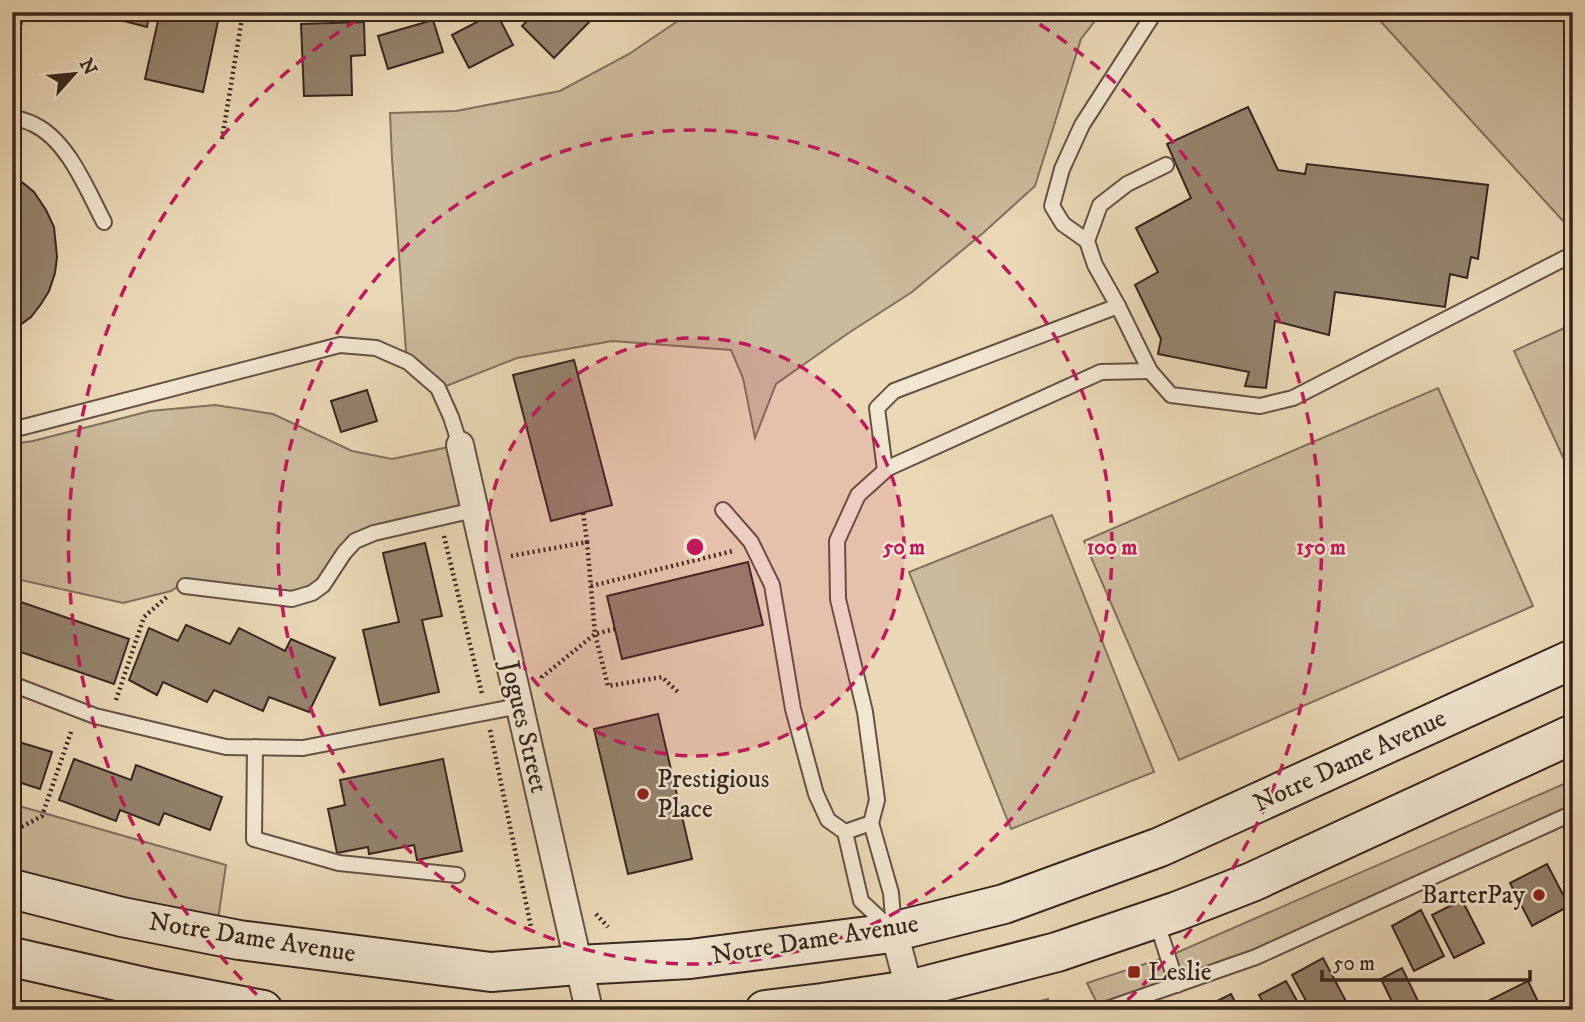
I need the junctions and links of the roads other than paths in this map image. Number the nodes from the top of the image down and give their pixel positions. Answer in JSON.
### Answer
{"nodes":[{"id":1,"x":1152,"y":12,"type":"edge"},
{"id":2,"x":12,"y":117,"type":"edge"},
{"id":3,"x":1166,"y":166,"type":"dead end"},
{"id":4,"x":104,"y":222,"type":"dead end"},
{"id":5,"x":1087,"y":241,"type":"junction"},
{"id":6,"x":1573,"y":254,"type":"edge"},
{"id":7,"x":1118,"y":306,"type":"junction"},
{"id":8,"x":1150,"y":371,"type":"junction"},
{"id":9,"x":12,"y":430,"type":"edge"},
{"id":10,"x":460,"y":444,"type":"joint"},
{"id":11,"x":885,"y":470,"type":"junction"},
{"id":12,"x":474,"y":510,"type":"junction"},
{"id":13,"x":723,"y":510,"type":"dead end"},
{"id":14,"x":185,"y":586,"type":"road end"},
{"id":15,"x":1573,"y":659,"type":"edge"},
{"id":16,"x":12,"y":684,"type":"edge"},
{"id":17,"x":519,"y":706,"type":"junction"},
{"id":18,"x":1573,"y":734,"type":"edge"},
{"id":19,"x":255,"y":747,"type":"junction"},
{"id":20,"x":1573,"y":813,"type":"edge"},
{"id":21,"x":871,"y":823,"type":"junction"},
{"id":22,"x":845,"y":832,"type":"junction"},
{"id":23,"x":457,"y":875,"type":"dead end"},
{"id":24,"x":12,"y":889,"type":"edge"},
{"id":25,"x":1156,"y":919,"type":"junction"},
{"id":26,"x":894,"y":932,"type":"junction"},
{"id":27,"x":12,"y":957,"type":"edge"},
{"id":28,"x":578,"y":965,"type":"junction"},
{"id":29,"x":1178,"y":985,"type":"junction"},
{"id":30,"x":912,"y":1000,"type":"edge"},
{"id":31,"x":263,"y":1010,"type":"edge"},
{"id":32,"x":589,"y":1010,"type":"edge"},
{"id":33,"x":765,"y":1010,"type":"edge"},
{"id":34,"x":1104,"y":1010,"type":"edge"}],
"edges":[{"from":1,"to":5,"type":"lane"},
{"from":2,"to":4,"type":"lane"},
{"from":3,"to":5,"type":"lane"},
{"from":5,"to":7,"type":"lane"},
{"from":6,"to":8,"type":"lane"},
{"from":7,"to":8,"type":"lane"},
{"from":7,"to":11,"type":"lane"},
{"from":8,"to":11,"type":"lane"},
{"from":9,"to":10,"type":"lane"},
{"from":10,"to":12,"type":"street","name":"Jogues Street"},
{"from":11,"to":21,"type":"lane"},
{"from":12,"to":14,"type":"lane"},
{"from":12,"to":17,"type":"street","name":"Jogues Street"},
{"from":13,"to":22,"type":"lane"},
{"from":15,"to":26,"type":"main road","name":"Notre Dame Avenue"},
{"from":16,"to":19,"type":"lane"},
{"from":17,"to":19,"type":"lane"},
{"from":17,"to":28,"type":"street","name":"Jogues Street"},
{"from":18,"to":25,"type":"main road"},
{"from":19,"to":23,"type":"lane"},
{"from":20,"to":29,"type":"lane"},
{"from":21,"to":22,"type":"lane"},
{"from":21,"to":26,"type":"lane"},
{"from":22,"to":26,"type":"lane"},
{"from":24,"to":28,"type":"main road","name":"Notre Dame Avenue"},
{"from":25,"to":29,"type":"lane"},
{"from":25,"to":30,"type":"main road"},
{"from":26,"to":28,"type":"main road","name":"Notre Dame Avenue"},
{"from":26,"to":30,"type":"street"},
{"from":27,"to":31,"type":"main road"},
{"from":28,"to":32,"type":"street","name":"Jogues Street"},
{"from":29,"to":34,"type":"lane"},
{"from":30,"to":33,"type":"main road"}]}
